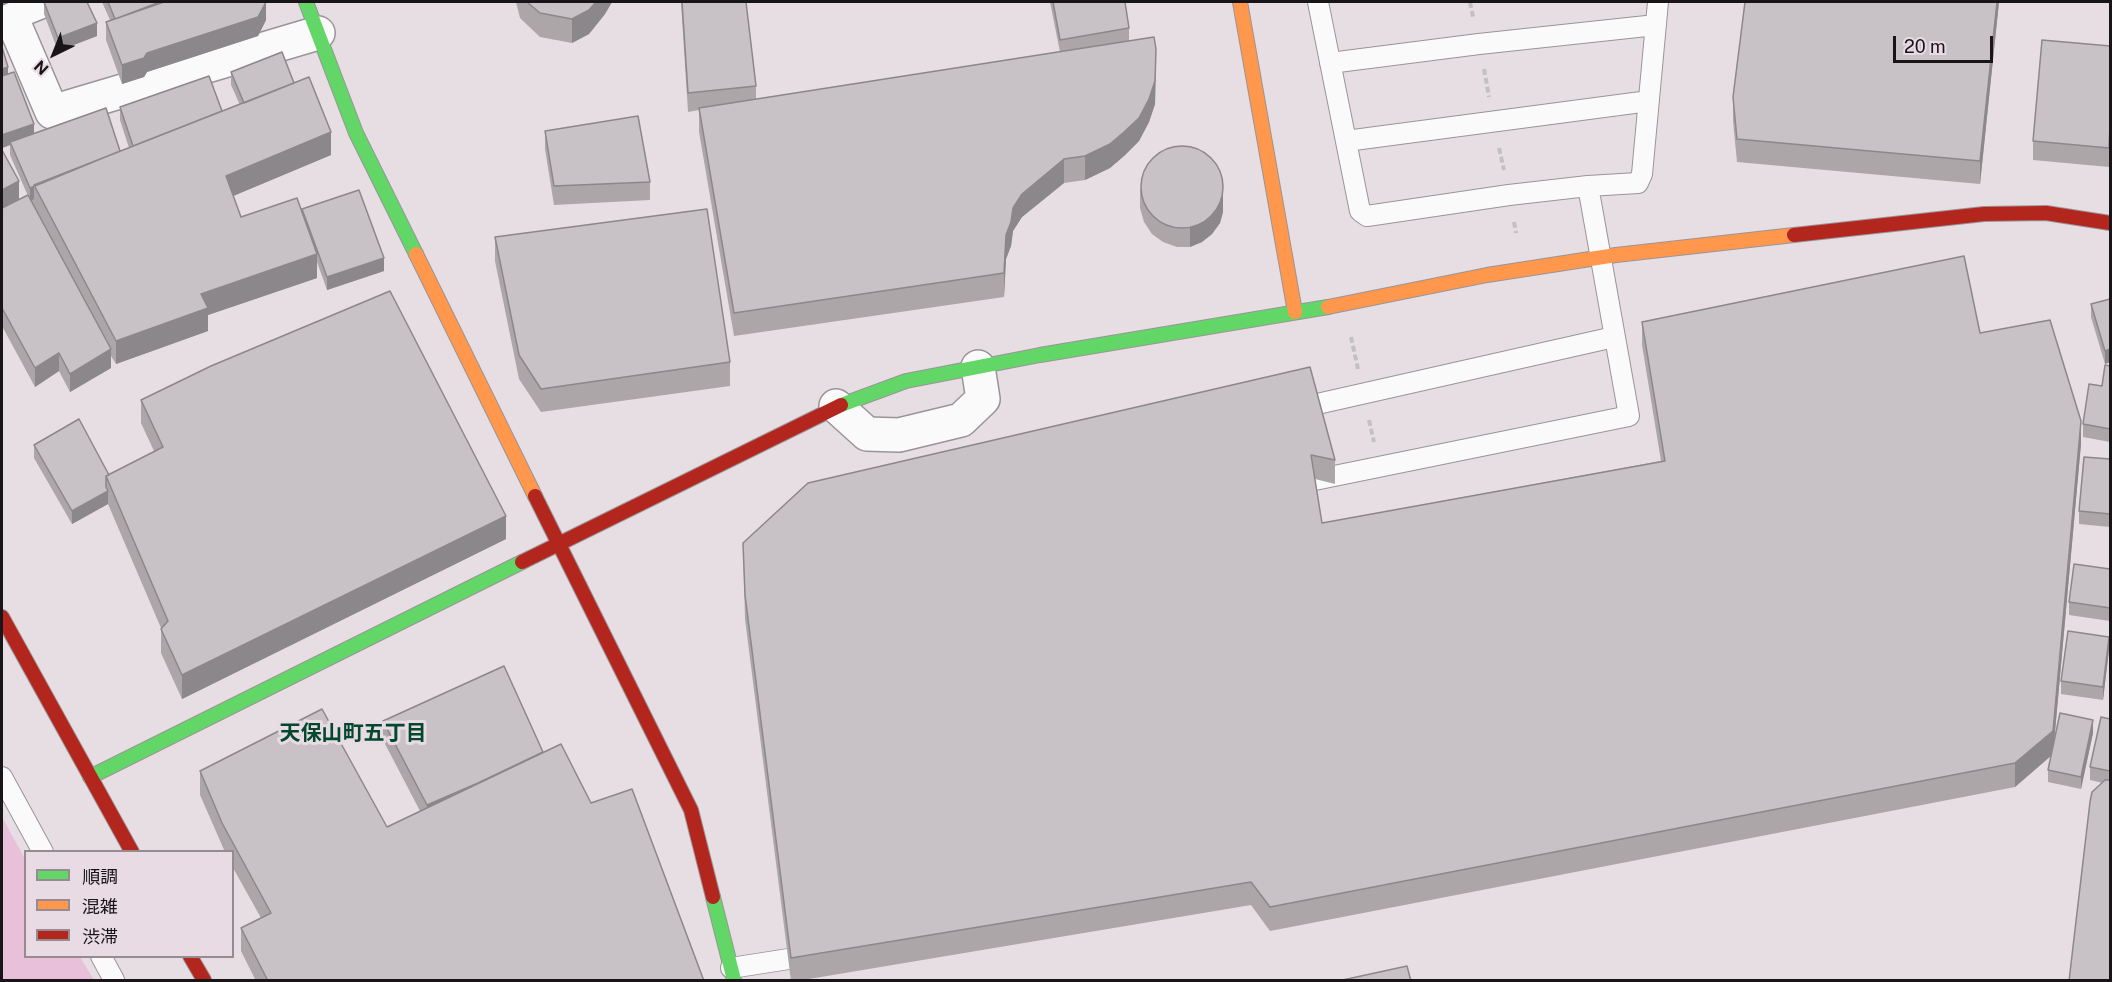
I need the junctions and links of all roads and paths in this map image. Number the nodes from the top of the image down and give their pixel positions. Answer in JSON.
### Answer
{"nodes":[{"id":1,"x":40,"y":2,"type":"edge"},
{"id":2,"x":306,"y":2,"type":"edge"},
{"id":3,"x":1240,"y":2,"type":"edge"},
{"id":4,"x":1318,"y":2,"type":"edge"},
{"id":5,"x":1658,"y":2,"type":"edge"},
{"id":6,"x":1656,"y":25,"type":"junction"},
{"id":7,"x":318,"y":33,"type":"junction"},
{"id":8,"x":1330,"y":63,"type":"junction"},
{"id":9,"x":1649,"y":101,"type":"junction"},
{"id":10,"x":1346,"y":141,"type":"junction"},
{"id":11,"x":1588,"y":186,"type":"junction"},
{"id":12,"x":2110,"y":223,"type":"edge"},
{"id":13,"x":1599,"y":257,"type":"junction"},
{"id":14,"x":1295,"y":312,"type":"junction"},
{"id":15,"x":1614,"y":337,"type":"junction"},
{"id":16,"x":978,"y":367,"type":"junction"},
{"id":17,"x":836,"y":406,"type":"junction"},
{"id":18,"x":1281,"y":412,"type":"edge"},
{"id":19,"x":1275,"y":488,"type":"edge"},
{"id":20,"x":558,"y":544,"type":"junction"},
{"id":21,"x":2,"y":617,"type":"edge"},
{"id":22,"x":2,"y":777,"type":"edge"},
{"id":23,"x":90,"y":777,"type":"junction"},
{"id":24,"x":42,"y":850,"type":"edge"},
{"id":25,"x":131,"y":850,"type":"edge"},
{"id":26,"x":837,"y":952,"type":"edge"},
{"id":27,"x":102,"y":958,"type":"edge"},
{"id":28,"x":191,"y":958,"type":"edge"},
{"id":29,"x":732,"y":974,"type":"edge"},
{"id":30,"x":114,"y":981,"type":"edge"},
{"id":31,"x":204,"y":981,"type":"edge"}],
"edges":[{"from":1,"to":7,"type":"street"},
{"from":2,"to":7,"type":"street"},
{"from":3,"to":14,"type":"street"},
{"from":4,"to":8,"type":"lane"},
{"from":5,"to":6,"type":"lane"},
{"from":6,"to":8,"type":"lane"},
{"from":6,"to":9,"type":"lane"},
{"from":7,"to":20,"type":"street"},
{"from":8,"to":10,"type":"lane"},
{"from":9,"to":10,"type":"lane"},
{"from":9,"to":11,"type":"lane"},
{"from":10,"to":11,"type":"lane"},
{"from":11,"to":13,"type":"lane"},
{"from":12,"to":13,"type":"street"},
{"from":13,"to":14,"type":"street"},
{"from":13,"to":15,"type":"lane"},
{"from":14,"to":16,"type":"street"},
{"from":15,"to":18,"type":"lane"},
{"from":15,"to":19,"type":"lane"},
{"from":16,"to":17,"type":"street"},
{"from":16,"to":17,"type":"street"},
{"from":17,"to":20,"type":"street"},
{"from":20,"to":23,"type":"street"},
{"from":20,"to":29,"type":"street"},
{"from":21,"to":23,"type":"street"},
{"from":22,"to":24,"type":"lane"},
{"from":23,"to":25,"type":"street"},
{"from":26,"to":29,"type":"lane"},
{"from":27,"to":30,"type":"lane"},
{"from":28,"to":31,"type":"street"}]}
